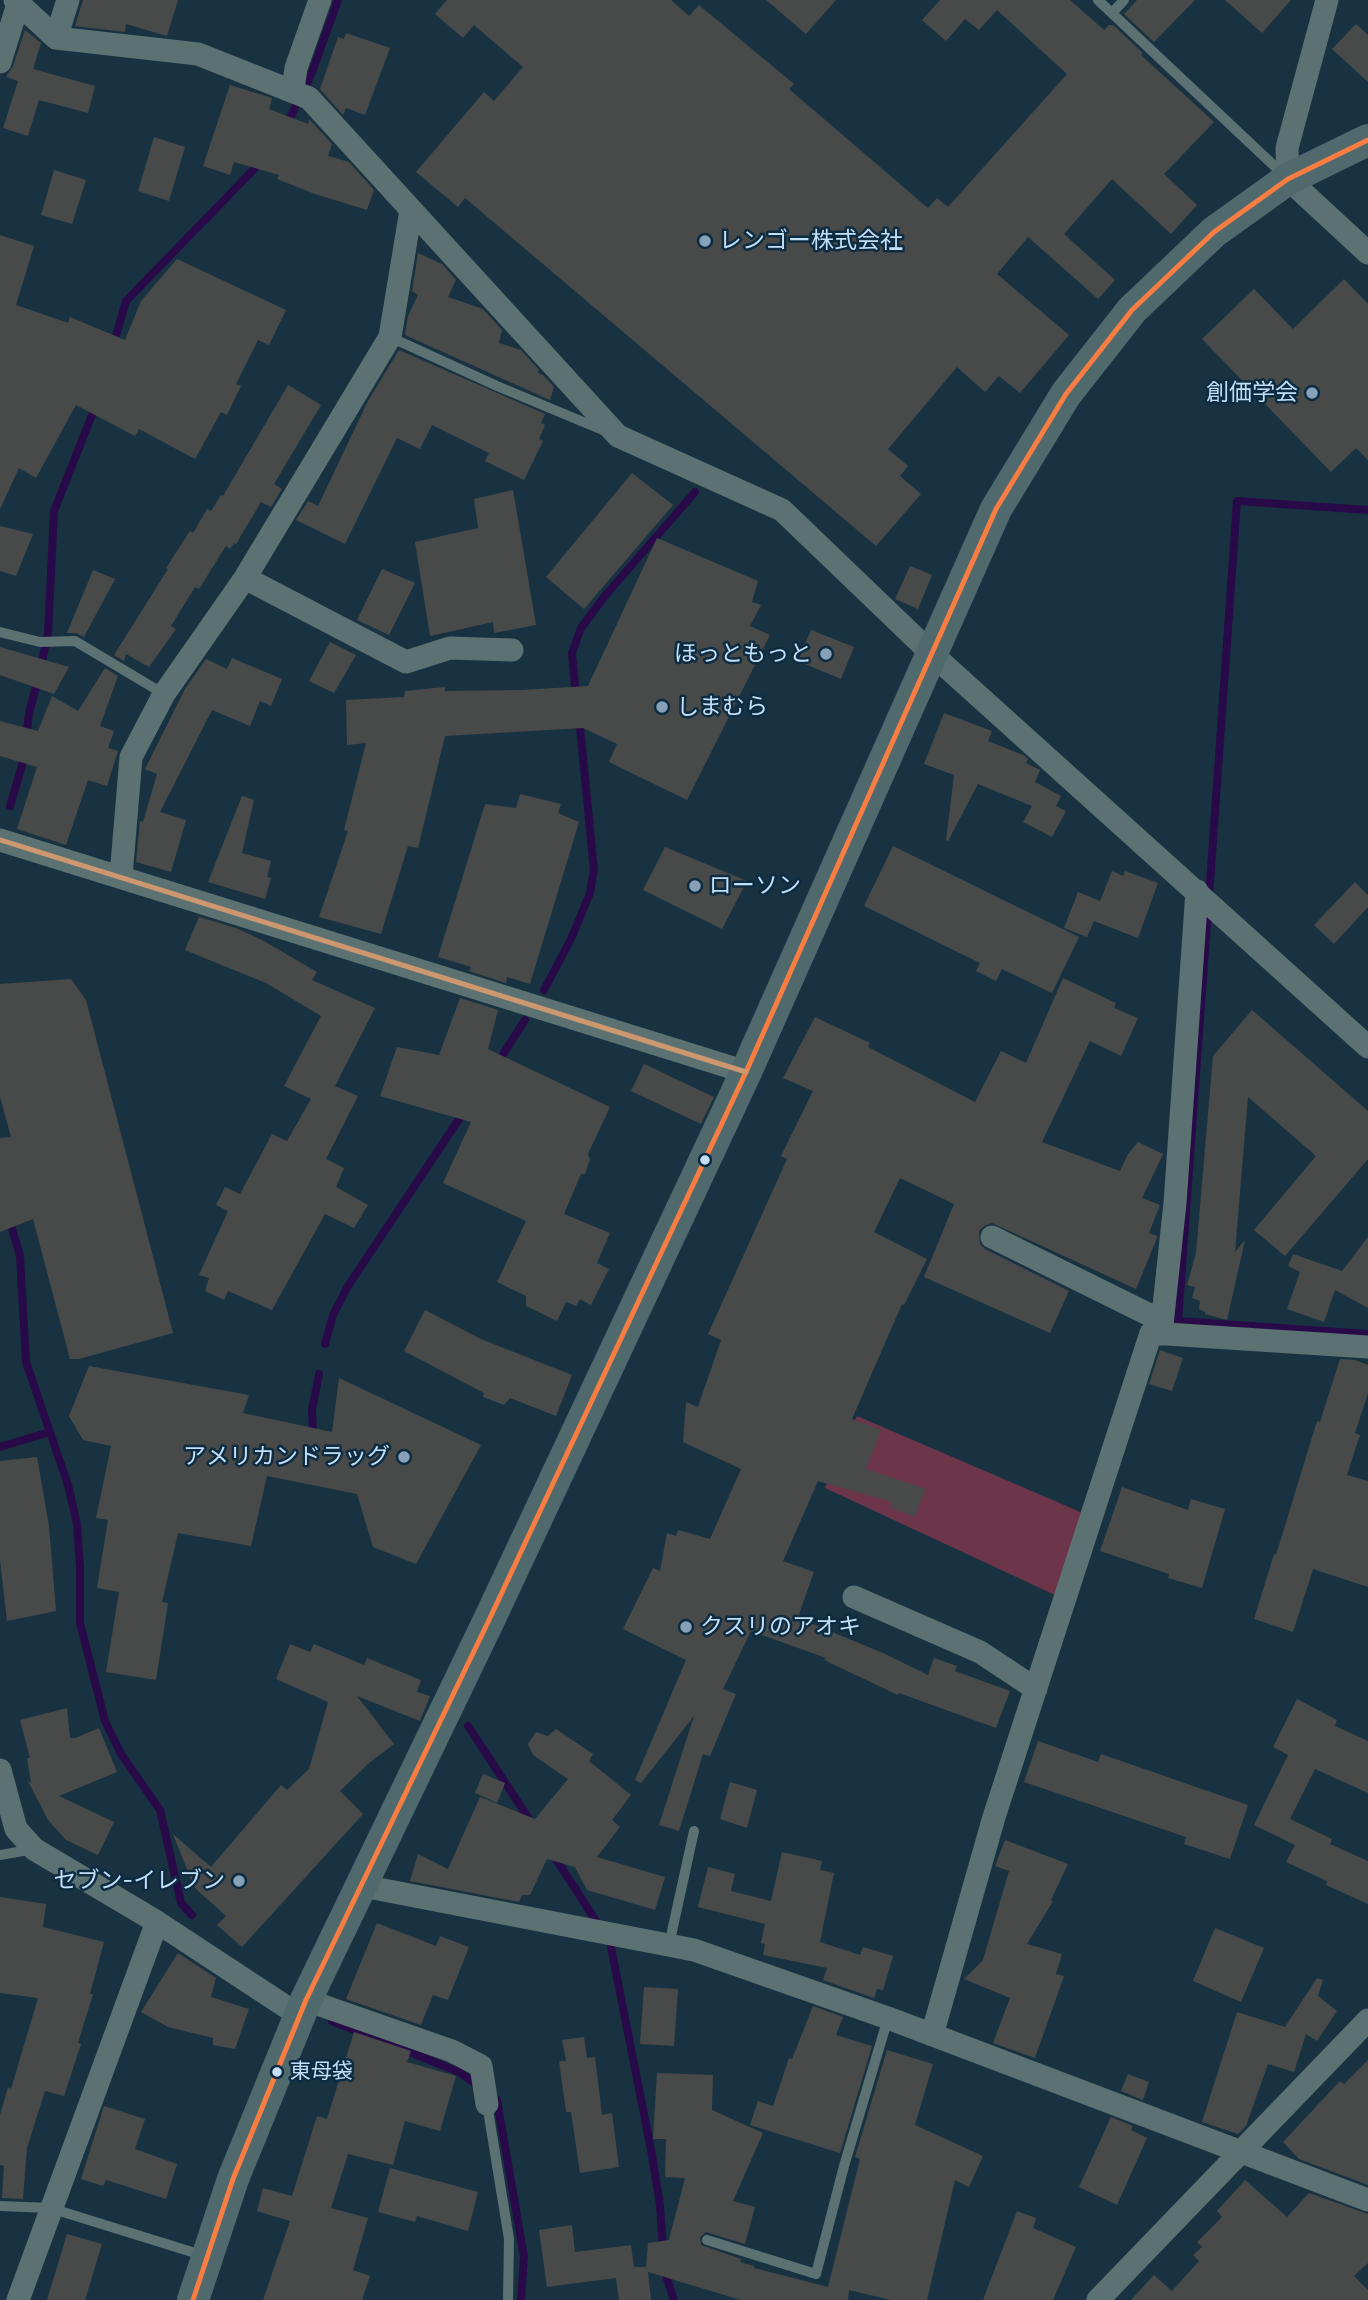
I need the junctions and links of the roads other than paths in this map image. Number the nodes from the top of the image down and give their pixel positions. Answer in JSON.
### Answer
{"nodes":[{"id":1,"x":68,"y":0,"type":"edge"},
{"id":2,"x":320,"y":0,"type":"edge"},
{"id":3,"x":1097,"y":0,"type":"edge"},
{"id":4,"x":1124,"y":0,"type":"edge"},
{"id":5,"x":1327,"y":0,"type":"edge"},
{"id":6,"x":17,"y":2,"type":"edge"},
{"id":7,"x":1112,"y":13,"type":"junction"},
{"id":8,"x":56,"y":38,"type":"junction"},
{"id":9,"x":1,"y":54,"type":"edge"},
{"id":10,"x":301,"y":94,"type":"junction"},
{"id":11,"x":1368,"y":140,"type":"edge"},
{"id":12,"x":1289,"y":178,"type":"junction"},
{"id":13,"x":411,"y":210,"type":"junction"},
{"id":14,"x":1368,"y":253,"type":"edge"},
{"id":15,"x":390,"y":337,"type":"junction"},
{"id":16,"x":618,"y":436,"type":"junction"},
{"id":17,"x":245,"y":578,"type":"junction"},
{"id":18,"x":0,"y":632,"type":"edge"},
{"id":19,"x":512,"y":650,"type":"dead end"},
{"id":20,"x":932,"y":654,"type":"junction"},
{"id":21,"x":164,"y":694,"type":"junction"},
{"id":22,"x":0,"y":840,"type":"edge"},
{"id":23,"x":121,"y":876,"type":"junction"},
{"id":24,"x":1196,"y":891,"type":"junction"},
{"id":25,"x":1368,"y":1047,"type":"edge"},
{"id":26,"x":746,"y":1072,"type":"junction"},
{"id":27,"x":992,"y":1237,"type":"dead end"},
{"id":28,"x":1161,"y":1327,"type":"junction"},
{"id":29,"x":1368,"y":1347,"type":"edge"},
{"id":30,"x":854,"y":1597,"type":"dead end"},
{"id":31,"x":1036,"y":1689,"type":"junction"},
{"id":32,"x":0,"y":1770,"type":"edge"},
{"id":33,"x":694,"y":1831,"type":"dead end"},
{"id":34,"x":34,"y":1849,"type":"junction"},
{"id":35,"x":0,"y":1855,"type":"edge"},
{"id":36,"x":363,"y":1886,"type":"junction"},
{"id":37,"x":157,"y":1922,"type":"junction"},
{"id":38,"x":669,"y":1945,"type":"junction"},
{"id":39,"x":303,"y":2008,"type":"junction"},
{"id":40,"x":888,"y":2018,"type":"junction"},
{"id":41,"x":1368,"y":2020,"type":"edge"},
{"id":42,"x":932,"y":2035,"type":"junction"},
{"id":43,"x":487,"y":2105,"type":"joint"},
{"id":44,"x":1240,"y":2152,"type":"junction"},
{"id":45,"x":1368,"y":2200,"type":"edge"},
{"id":46,"x":0,"y":2206,"type":"edge"},
{"id":47,"x":50,"y":2208,"type":"junction"},
{"id":48,"x":707,"y":2240,"type":"dead end"},
{"id":49,"x":208,"y":2256,"type":"junction"},
{"id":50,"x":18,"y":2300,"type":"edge"},
{"id":51,"x":193,"y":2300,"type":"edge"},
{"id":52,"x":508,"y":2300,"type":"edge"},
{"id":53,"x":1098,"y":2300,"type":"edge"}],
"edges":[{"from":1,"to":8,"type":"street"},
{"from":2,"to":10,"type":"street"},
{"from":3,"to":7,"type":"lane"},
{"from":4,"to":7,"type":"lane"},
{"from":5,"to":12,"type":"street"},
{"from":6,"to":8,"type":"street"},
{"from":6,"to":9,"type":"street"},
{"from":7,"to":12,"type":"lane"},
{"from":8,"to":10,"type":"street"},
{"from":10,"to":13,"type":"street"},
{"from":11,"to":12,"type":"main road"},
{"from":12,"to":14,"type":"street"},
{"from":12,"to":20,"type":"main road"},
{"from":13,"to":15,"type":"street"},
{"from":13,"to":16,"type":"street"},
{"from":15,"to":16,"type":"lane"},
{"from":15,"to":17,"type":"street"},
{"from":16,"to":20,"type":"street"},
{"from":17,"to":19,"type":"street"},
{"from":17,"to":21,"type":"street"},
{"from":18,"to":21,"type":"lane"},
{"from":20,"to":24,"type":"street"},
{"from":20,"to":26,"type":"main road"},
{"from":21,"to":23,"type":"street"},
{"from":22,"to":23,"type":"street"},
{"from":23,"to":26,"type":"street"},
{"from":24,"to":25,"type":"street"},
{"from":24,"to":28,"type":"street"},
{"from":26,"to":36,"type":"main road"},
{"from":27,"to":28,"type":"street"},
{"from":28,"to":29,"type":"street"},
{"from":28,"to":31,"type":"street"},
{"from":30,"to":31,"type":"street"},
{"from":31,"to":42,"type":"street"},
{"from":32,"to":34,"type":"street"},
{"from":33,"to":38,"type":"lane"},
{"from":34,"to":35,"type":"lane"},
{"from":34,"to":37,"type":"street"},
{"from":36,"to":38,"type":"street"},
{"from":36,"to":39,"type":"main road"},
{"from":37,"to":39,"type":"street"},
{"from":37,"to":47,"type":"street"},
{"from":38,"to":40,"type":"street"},
{"from":39,"to":43,"type":"street"},
{"from":39,"to":49,"type":"main road"},
{"from":40,"to":42,"type":"street"},
{"from":40,"to":48,"type":"lane"},
{"from":41,"to":44,"type":"street"},
{"from":42,"to":44,"type":"street"},
{"from":43,"to":52,"type":"lane"},
{"from":44,"to":45,"type":"street"},
{"from":44,"to":53,"type":"street"},
{"from":46,"to":47,"type":"lane"},
{"from":47,"to":49,"type":"lane"},
{"from":47,"to":50,"type":"street"},
{"from":49,"to":51,"type":"main road"}]}
